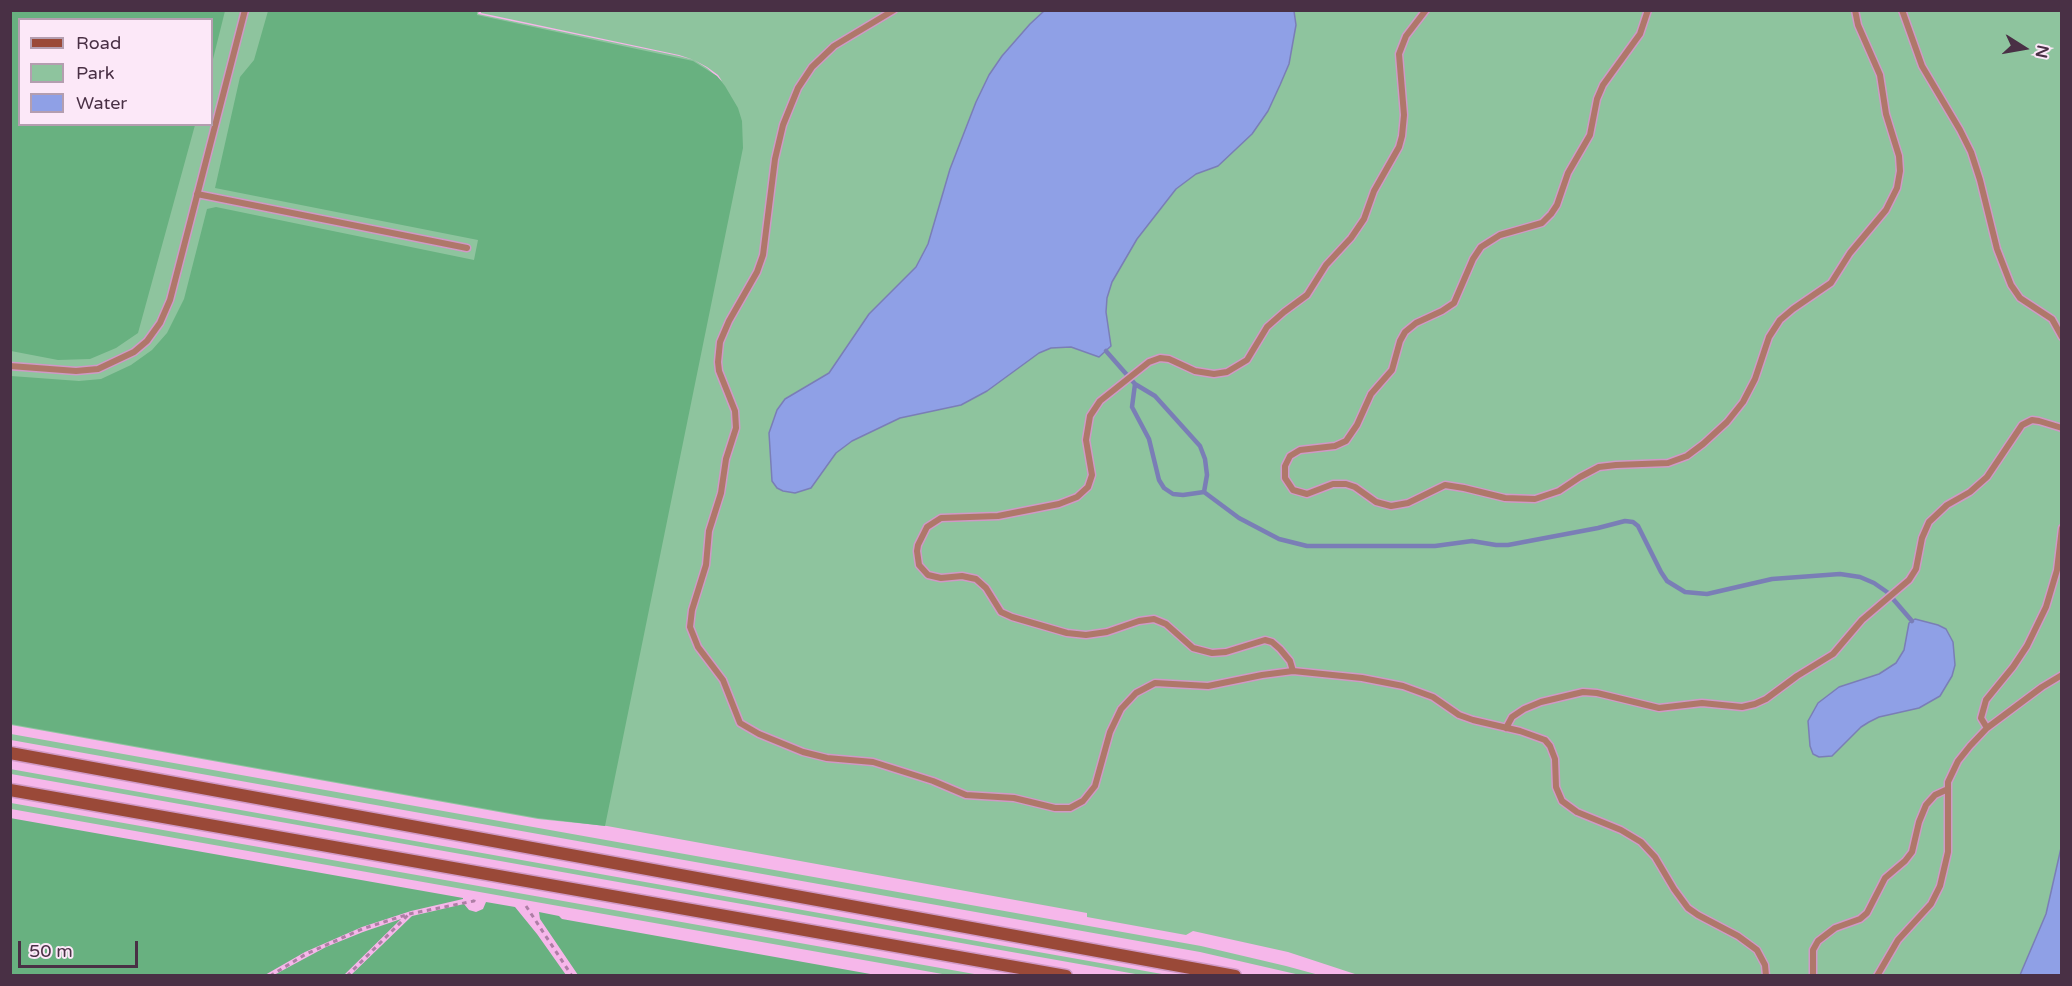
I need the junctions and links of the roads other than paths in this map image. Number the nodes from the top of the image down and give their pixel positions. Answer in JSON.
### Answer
{"nodes":[{"id":1,"x":245,"y":10,"type":"edge"},
{"id":2,"x":894,"y":10,"type":"edge"},
{"id":3,"x":1426,"y":10,"type":"edge"},
{"id":4,"x":1648,"y":10,"type":"edge"},
{"id":5,"x":1855,"y":10,"type":"edge"},
{"id":6,"x":1902,"y":10,"type":"edge"},
{"id":7,"x":197,"y":194,"type":"junction"},
{"id":8,"x":467,"y":248,"type":"dead end"},
{"id":9,"x":2061,"y":337,"type":"edge"},
{"id":10,"x":10,"y":366,"type":"edge"},
{"id":11,"x":2061,"y":429,"type":"edge"},
{"id":12,"x":2061,"y":528,"type":"edge"},
{"id":13,"x":1293,"y":671,"type":"junction"},
{"id":14,"x":2061,"y":675,"type":"edge"},
{"id":15,"x":1506,"y":728,"type":"junction"},
{"id":16,"x":1987,"y":728,"type":"junction"},
{"id":17,"x":10,"y":753,"type":"edge"},
{"id":18,"x":1948,"y":789,"type":"junction"},
{"id":19,"x":10,"y":790,"type":"edge"},
{"id":20,"x":1066,"y":975,"type":"edge"},
{"id":21,"x":1235,"y":975,"type":"edge"},
{"id":22,"x":1766,"y":975,"type":"edge"},
{"id":23,"x":1813,"y":975,"type":"edge"},
{"id":24,"x":1877,"y":975,"type":"edge"}],
"edges":[{"from":1,"to":7,"type":"lane"},
{"from":2,"to":13,"type":"lane"},
{"from":3,"to":13,"type":"lane"},
{"from":4,"to":5,"type":"lane"},
{"from":6,"to":9,"type":"lane"},
{"from":7,"to":8,"type":"lane"},
{"from":7,"to":10,"type":"lane"},
{"from":11,"to":15,"type":"lane"},
{"from":12,"to":16,"type":"lane"},
{"from":13,"to":15,"type":"lane"},
{"from":14,"to":16,"type":"lane"},
{"from":15,"to":22,"type":"lane"},
{"from":16,"to":18,"type":"lane"},
{"from":17,"to":21,"type":"street"},
{"from":18,"to":23,"type":"lane"},
{"from":18,"to":24,"type":"lane"},
{"from":19,"to":20,"type":"street"}]}
